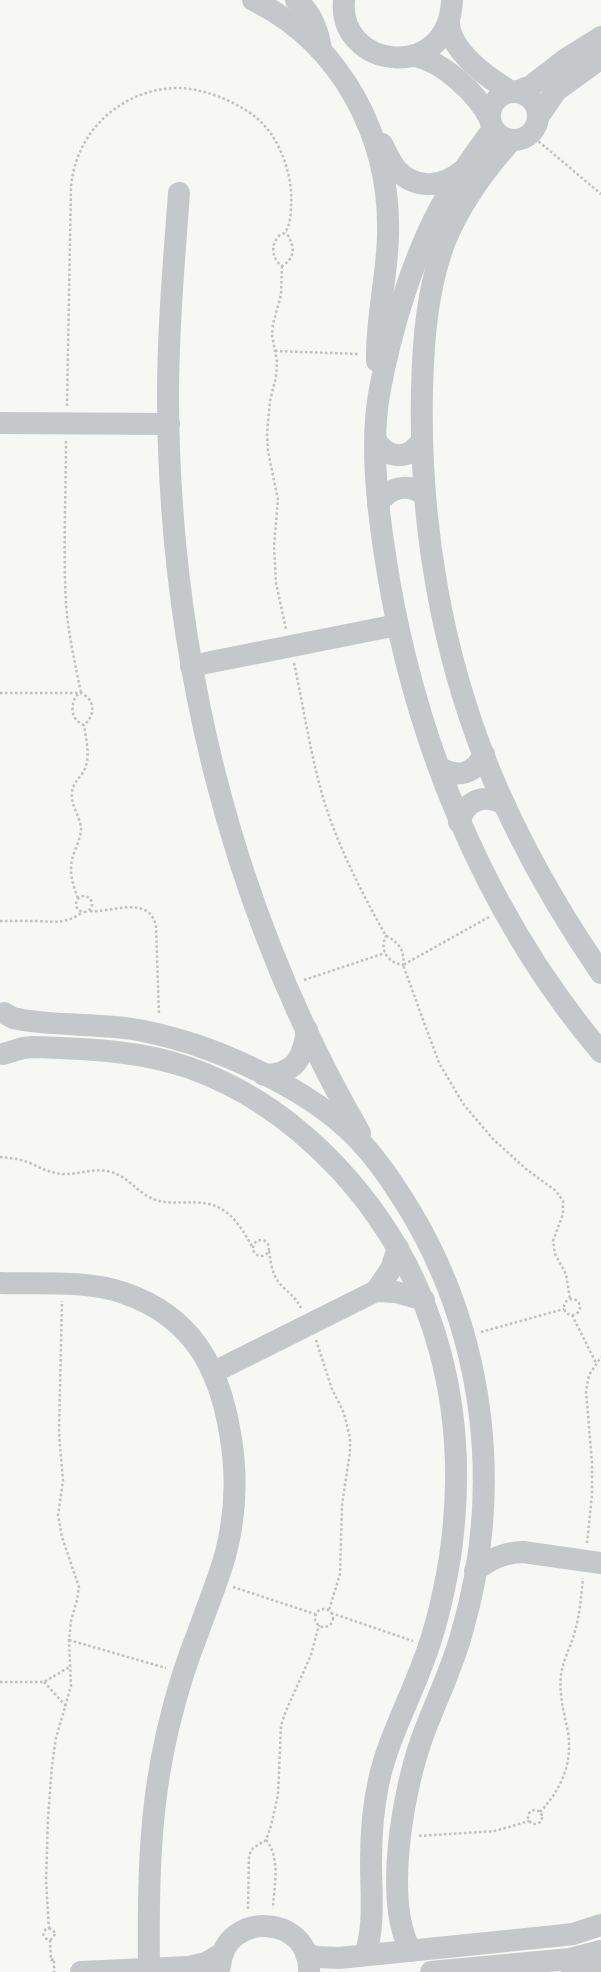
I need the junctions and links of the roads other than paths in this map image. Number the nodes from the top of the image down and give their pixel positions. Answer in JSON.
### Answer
{"nodes":[{"id":1,"x":252,"y":0,"type":"edge"},
{"id":2,"x":296,"y":0,"type":"edge"},
{"id":3,"x":344,"y":0,"type":"edge"},
{"id":4,"x":451,"y":11,"type":"edge"},
{"id":5,"x":601,"y":37,"type":"edge"},
{"id":6,"x":321,"y":50,"type":"junction"},
{"id":7,"x":414,"y":56,"type":"junction"},
{"id":8,"x":601,"y":58,"type":"edge"},
{"id":9,"x":513,"y":92,"type":"junction"},
{"id":10,"x":369,"y":124,"type":"junction"},
{"id":11,"x":512,"y":128,"type":"junction"},
{"id":12,"x":463,"y":171,"type":"junction"},
{"id":13,"x":179,"y":193,"type":"dead end"},
{"id":14,"x":380,"y":391,"type":"junction"},
{"id":15,"x":0,"y":422,"type":"edge"},
{"id":16,"x":169,"y":424,"type":"junction"},
{"id":17,"x":422,"y":440,"type":"junction"},
{"id":18,"x":376,"y":441,"type":"junction"},
{"id":19,"x":425,"y":495,"type":"junction"},
{"id":20,"x":378,"y":504,"type":"junction"},
{"id":21,"x":398,"y":625,"type":"junction"},
{"id":22,"x":191,"y":666,"type":"junction"},
{"id":23,"x":484,"y":754,"type":"junction"},
{"id":24,"x":439,"y":767,"type":"junction"},
{"id":25,"x":504,"y":804,"type":"junction"},
{"id":26,"x":459,"y":822,"type":"junction"},
{"id":27,"x":601,"y":973,"type":"edge"},
{"id":28,"x":2,"y":1010,"type":"edge"},
{"id":29,"x":307,"y":1030,"type":"junction"},
{"id":30,"x":601,"y":1052,"type":"edge"},
{"id":31,"x":2,"y":1056,"type":"edge"},
{"id":32,"x":264,"y":1075,"type":"junction"},
{"id":33,"x":371,"y":1152,"type":"junction"},
{"id":34,"x":346,"y":1177,"type":"junction"},
{"id":35,"x":394,"y":1185,"type":"junction"},
{"id":36,"x":372,"y":1207,"type":"junction"},
{"id":37,"x":398,"y":1248,"type":"junction"},
{"id":38,"x":0,"y":1283,"type":"edge"},
{"id":39,"x":376,"y":1291,"type":"junction"},
{"id":40,"x":424,"y":1300,"type":"junction"},
{"id":41,"x":214,"y":1372,"type":"junction"},
{"id":42,"x":481,"y":1521,"type":"junction"},
{"id":43,"x":523,"y":1552,"type":"junction"},
{"id":44,"x":594,"y":1562,"type":"edge"},
{"id":45,"x":475,"y":1571,"type":"junction"},
{"id":46,"x":601,"y":1925,"type":"edge"},
{"id":47,"x":528,"y":1939,"type":"junction"},
{"id":48,"x":498,"y":1942,"type":"junction"},
{"id":49,"x":411,"y":1951,"type":"junction"},
{"id":50,"x":601,"y":1951,"type":"edge"},
{"id":51,"x":365,"y":1955,"type":"junction"},
{"id":52,"x":561,"y":1960,"type":"junction"},
{"id":53,"x":221,"y":1963,"type":"edge"},
{"id":54,"x":308,"y":1963,"type":"edge"},
{"id":55,"x":533,"y":1963,"type":"junction"},
{"id":56,"x":501,"y":1966,"type":"junction"},
{"id":57,"x":150,"y":1969,"type":"junction"},
{"id":58,"x":601,"y":1969,"type":"edge"},
{"id":59,"x":81,"y":1972,"type":"edge"},
{"id":60,"x":431,"y":1972,"type":"edge"}],
"edges":[{"from":1,"to":6,"type":"street"},
{"from":2,"to":6,"type":"street"},
{"from":3,"to":7,"type":"street"},
{"from":4,"to":7,"type":"street"},
{"from":4,"to":9,"type":"street"},
{"from":5,"to":9,"type":"street"},
{"from":6,"to":10,"type":"street"},
{"from":7,"to":11,"type":"street"},
{"from":8,"to":11,"type":"street"},
{"from":9,"to":11,"type":"street"},
{"from":9,"to":11,"type":"street"},
{"from":10,"to":12,"type":"street"},
{"from":10,"to":14,"type":"street"},
{"from":11,"to":12,"type":"street"},
{"from":11,"to":17,"type":"street"},
{"from":12,"to":14,"type":"street"},
{"from":13,"to":16,"type":"street"},
{"from":14,"to":18,"type":"street"},
{"from":15,"to":16,"type":"street"},
{"from":16,"to":22,"type":"street"},
{"from":17,"to":18,"type":"street"},
{"from":17,"to":19,"type":"street"},
{"from":18,"to":20,"type":"street"},
{"from":19,"to":20,"type":"street"},
{"from":19,"to":23,"type":"street"},
{"from":20,"to":21,"type":"street"},
{"from":21,"to":22,"type":"street"},
{"from":21,"to":24,"type":"street"},
{"from":22,"to":29,"type":"street"},
{"from":23,"to":24,"type":"street"},
{"from":23,"to":25,"type":"street"},
{"from":24,"to":26,"type":"street"},
{"from":25,"to":26,"type":"street"},
{"from":25,"to":27,"type":"street"},
{"from":26,"to":30,"type":"street"},
{"from":28,"to":31,"type":"street"},
{"from":28,"to":32,"type":"street"},
{"from":29,"to":32,"type":"street"},
{"from":29,"to":33,"type":"street"},
{"from":31,"to":34,"type":"street"},
{"from":32,"to":33,"type":"street"},
{"from":33,"to":34,"type":"street"},
{"from":33,"to":35,"type":"street"},
{"from":34,"to":36,"type":"street"},
{"from":35,"to":36,"type":"street"},
{"from":35,"to":42,"type":"street"},
{"from":36,"to":37,"type":"street"},
{"from":37,"to":39,"type":"street"},
{"from":37,"to":40,"type":"street"},
{"from":38,"to":41,"type":"street"},
{"from":39,"to":40,"type":"street"},
{"from":39,"to":41,"type":"street"},
{"from":40,"to":51,"type":"street"},
{"from":41,"to":57,"type":"street"},
{"from":42,"to":43,"type":"street"},
{"from":42,"to":45,"type":"street"},
{"from":43,"to":44,"type":"street"},
{"from":43,"to":45,"type":"street"},
{"from":45,"to":49,"type":"street"},
{"from":46,"to":47,"type":"street"},
{"from":47,"to":48,"type":"street"},
{"from":47,"to":55,"type":"street"},
{"from":48,"to":49,"type":"street"},
{"from":48,"to":56,"type":"street"},
{"from":49,"to":51,"type":"street"},
{"from":50,"to":52,"type":"street"},
{"from":51,"to":54,"type":"street"},
{"from":52,"to":55,"type":"street"},
{"from":52,"to":58,"type":"street"},
{"from":53,"to":54,"type":"street"},
{"from":53,"to":57,"type":"street"},
{"from":55,"to":56,"type":"street"},
{"from":56,"to":60,"type":"street"},
{"from":57,"to":59,"type":"street"}]}
